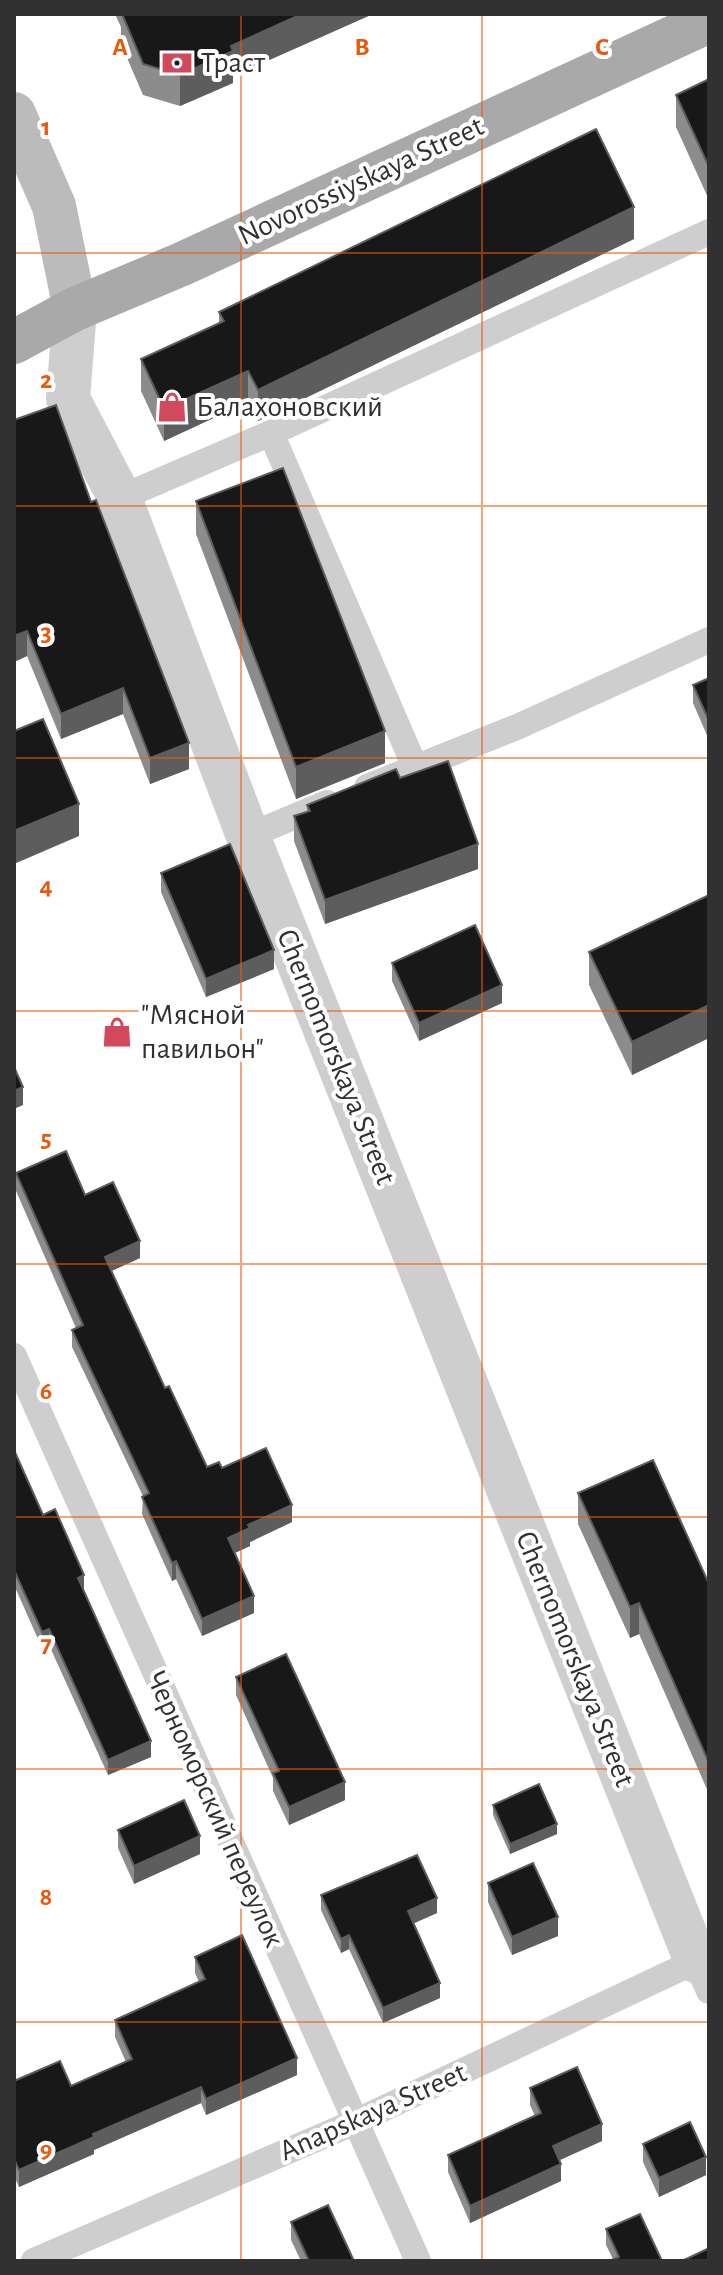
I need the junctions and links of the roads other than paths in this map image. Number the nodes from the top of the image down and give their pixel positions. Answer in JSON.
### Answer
{"nodes":[{"id":1,"x":709,"y":21,"type":"edge"},
{"id":2,"x":14,"y":114,"type":"edge"},
{"id":3,"x":709,"y":232,"type":"edge"},
{"id":4,"x":75,"y":309,"type":"junction"},
{"id":5,"x":14,"y":342,"type":"edge"},
{"id":6,"x":271,"y":433,"type":"junction"},
{"id":7,"x":120,"y":498,"type":"junction"},
{"id":8,"x":709,"y":640,"type":"edge"},
{"id":9,"x":415,"y":767,"type":"junction"},
{"id":10,"x":248,"y":836,"type":"junction"},
{"id":11,"x":14,"y":1356,"type":"edge"},
{"id":12,"x":705,"y":1969,"type":"edge"},
{"id":13,"x":355,"y":2122,"type":"junction"},
{"id":14,"x":34,"y":2261,"type":"edge"},
{"id":15,"x":418,"y":2261,"type":"edge"}],
"edges":[{"from":1,"to":4,"type":"main road","name":"Novorossiyskaya Street"},
{"from":2,"to":4,"type":"main road","name":"Chernomorskaya Street"},
{"from":3,"to":6,"type":"lane"},
{"from":4,"to":5,"type":"main road","name":"Novorossiyskaya Street"},
{"from":4,"to":7,"type":"street","name":"Chernomorskaya Street"},
{"from":6,"to":7,"type":"lane"},
{"from":6,"to":9,"type":"lane"},
{"from":7,"to":10,"type":"street","name":"Chernomorskaya Street"},
{"from":8,"to":9,"type":"lane"},
{"from":9,"to":10,"type":"lane"},
{"from":10,"to":12,"type":"street","name":"Chernomorskaya Street"},
{"from":11,"to":13,"type":"lane","name":"Черноморский переулок"},
{"from":12,"to":13,"type":"lane","name":"Anapskaya Street"},
{"from":13,"to":14,"type":"lane","name":"Anapskaya Street"},
{"from":13,"to":15,"type":"lane","name":"Черноморский переулок"}]}
